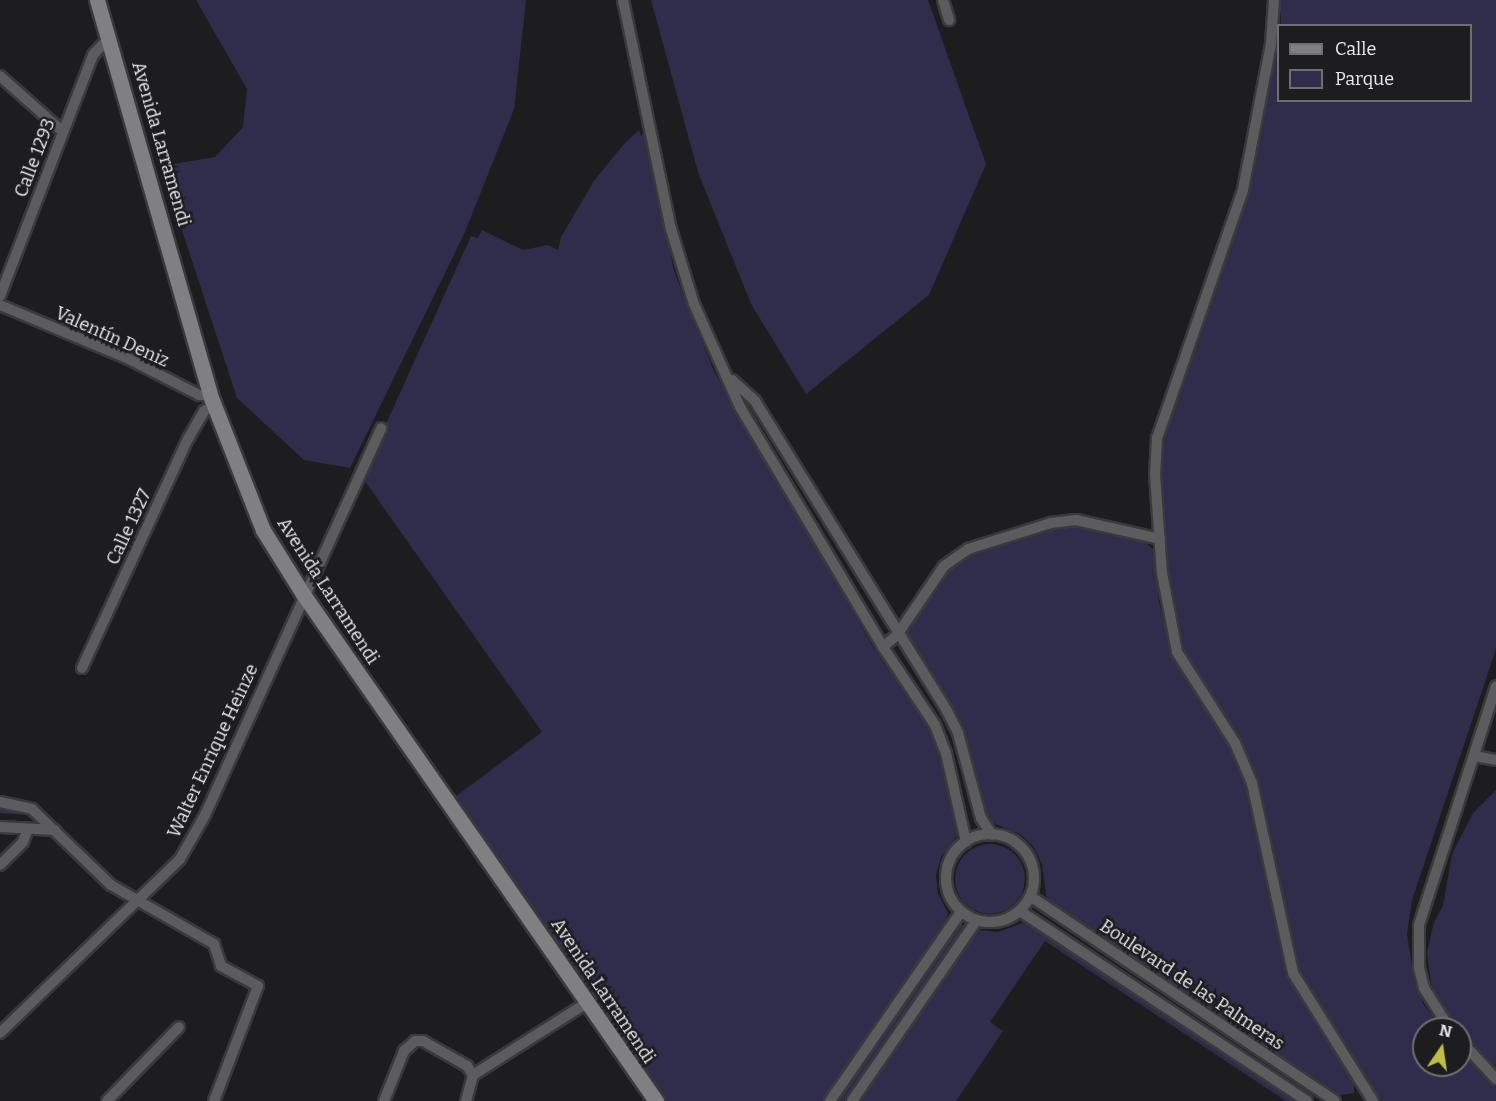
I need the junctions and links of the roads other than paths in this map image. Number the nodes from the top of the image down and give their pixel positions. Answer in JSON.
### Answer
{"nodes":[{"id":1,"x":97,"y":0,"type":"edge"},
{"id":2,"x":623,"y":0,"type":"edge"},
{"id":3,"x":943,"y":0,"type":"edge"},
{"id":4,"x":1274,"y":0,"type":"edge"},
{"id":5,"x":950,"y":20,"type":"dead end"},
{"id":6,"x":109,"y":38,"type":"junction"},
{"id":7,"x":0,"y":76,"type":"edge"},
{"id":8,"x":63,"y":132,"type":"junction"},
{"id":9,"x":0,"y":295,"type":"edge"},
{"id":10,"x":0,"y":305,"type":"edge"},
{"id":11,"x":730,"y":377,"type":"junction"},
{"id":12,"x":212,"y":401,"type":"junction"},
{"id":13,"x":381,"y":428,"type":"dead end"},
{"id":14,"x":1160,"y":539,"type":"junction"},
{"id":15,"x":303,"y":594,"type":"junction"},
{"id":16,"x":897,"y":635,"type":"junction"},
{"id":17,"x":883,"y":647,"type":"junction"},
{"id":18,"x":82,"y":668,"type":"dead end"},
{"id":19,"x":1496,"y":686,"type":"edge"},
{"id":20,"x":1474,"y":756,"type":"junction"},
{"id":21,"x":1496,"y":760,"type":"edge"},
{"id":22,"x":0,"y":802,"type":"edge"},
{"id":23,"x":0,"y":827,"type":"edge"},
{"id":24,"x":55,"y":830,"type":"junction"},
{"id":25,"x":27,"y":831,"type":"junction"},
{"id":26,"x":992,"y":835,"type":"junction"},
{"id":27,"x":966,"y":842,"type":"junction"},
{"id":28,"x":0,"y":865,"type":"edge"},
{"id":29,"x":1030,"y":896,"type":"junction"},
{"id":30,"x":136,"y":902,"type":"junction"},
{"id":31,"x":1020,"y":910,"type":"junction"},
{"id":32,"x":961,"y":912,"type":"junction"},
{"id":33,"x":977,"y":920,"type":"junction"},
{"id":34,"x":588,"y":1002,"type":"junction"},
{"id":35,"x":1442,"y":1017,"type":"edge"},
{"id":36,"x":179,"y":1027,"type":"dead end"},
{"id":37,"x":0,"y":1033,"type":"edge"},
{"id":38,"x":1472,"y":1053,"type":"edge"},
{"id":39,"x":473,"y":1075,"type":"junction"},
{"id":40,"x":1496,"y":1079,"type":"edge"},
{"id":41,"x":107,"y":1101,"type":"edge"},
{"id":42,"x":214,"y":1101,"type":"edge"},
{"id":43,"x":384,"y":1101,"type":"edge"},
{"id":44,"x":466,"y":1101,"type":"edge"},
{"id":45,"x":656,"y":1101,"type":"edge"},
{"id":46,"x":830,"y":1101,"type":"edge"},
{"id":47,"x":852,"y":1101,"type":"edge"},
{"id":48,"x":1307,"y":1101,"type":"edge"},
{"id":49,"x":1335,"y":1101,"type":"edge"},
{"id":50,"x":1373,"y":1101,"type":"edge"}],
"edges":[{"from":1,"to":6,"type":"main road","name":"Avenida Larramendi"},
{"from":2,"to":11,"type":"street"},
{"from":3,"to":5,"type":"street"},
{"from":4,"to":14,"type":"street"},
{"from":6,"to":8,"type":"street","name":"Calle 1293"},
{"from":6,"to":12,"type":"main road","name":"Avenida Larramendi"},
{"from":7,"to":8,"type":"street"},
{"from":8,"to":9,"type":"street","name":"Calle 1293"},
{"from":10,"to":12,"type":"street","name":"Valentín Deniz"},
{"from":11,"to":16,"type":"street"},
{"from":11,"to":17,"type":"street"},
{"from":12,"to":15,"type":"main road","name":"Avenida Larramendi"},
{"from":12,"to":18,"type":"street","name":"Calle 1327"},
{"from":13,"to":15,"type":"street","name":"Walter Enrique Heinze"},
{"from":14,"to":16,"type":"street"},
{"from":14,"to":50,"type":"street"},
{"from":15,"to":30,"type":"street","name":"Walter Enrique Heinze"},
{"from":15,"to":34,"type":"main road","name":"Avenida Larramendi"},
{"from":16,"to":17,"type":"street"},
{"from":16,"to":26,"type":"street"},
{"from":17,"to":27,"type":"street"},
{"from":19,"to":20,"type":"street"},
{"from":20,"to":21,"type":"street"},
{"from":20,"to":35,"type":"street"},
{"from":22,"to":24,"type":"street"},
{"from":23,"to":25,"type":"street"},
{"from":24,"to":25,"type":"street"},
{"from":24,"to":30,"type":"street"},
{"from":25,"to":28,"type":"street"},
{"from":26,"to":27,"type":"street"},
{"from":26,"to":29,"type":"street"},
{"from":27,"to":32,"type":"street"},
{"from":29,"to":31,"type":"street"},
{"from":29,"to":49,"type":"street","name":"Boulevard de las Palmeras"},
{"from":30,"to":37,"type":"street","name":"Walter Enrique Heinze"},
{"from":30,"to":42,"type":"street"},
{"from":31,"to":33,"type":"street"},
{"from":31,"to":48,"type":"street","name":"Boulevard de las Palmeras"},
{"from":32,"to":33,"type":"street"},
{"from":32,"to":46,"type":"street"},
{"from":33,"to":47,"type":"street"},
{"from":34,"to":39,"type":"street"},
{"from":34,"to":45,"type":"main road","name":"Avenida Larramendi"},
{"from":36,"to":41,"type":"street"},
{"from":38,"to":40,"type":"street"},
{"from":39,"to":43,"type":"street"},
{"from":39,"to":44,"type":"street"}]}
